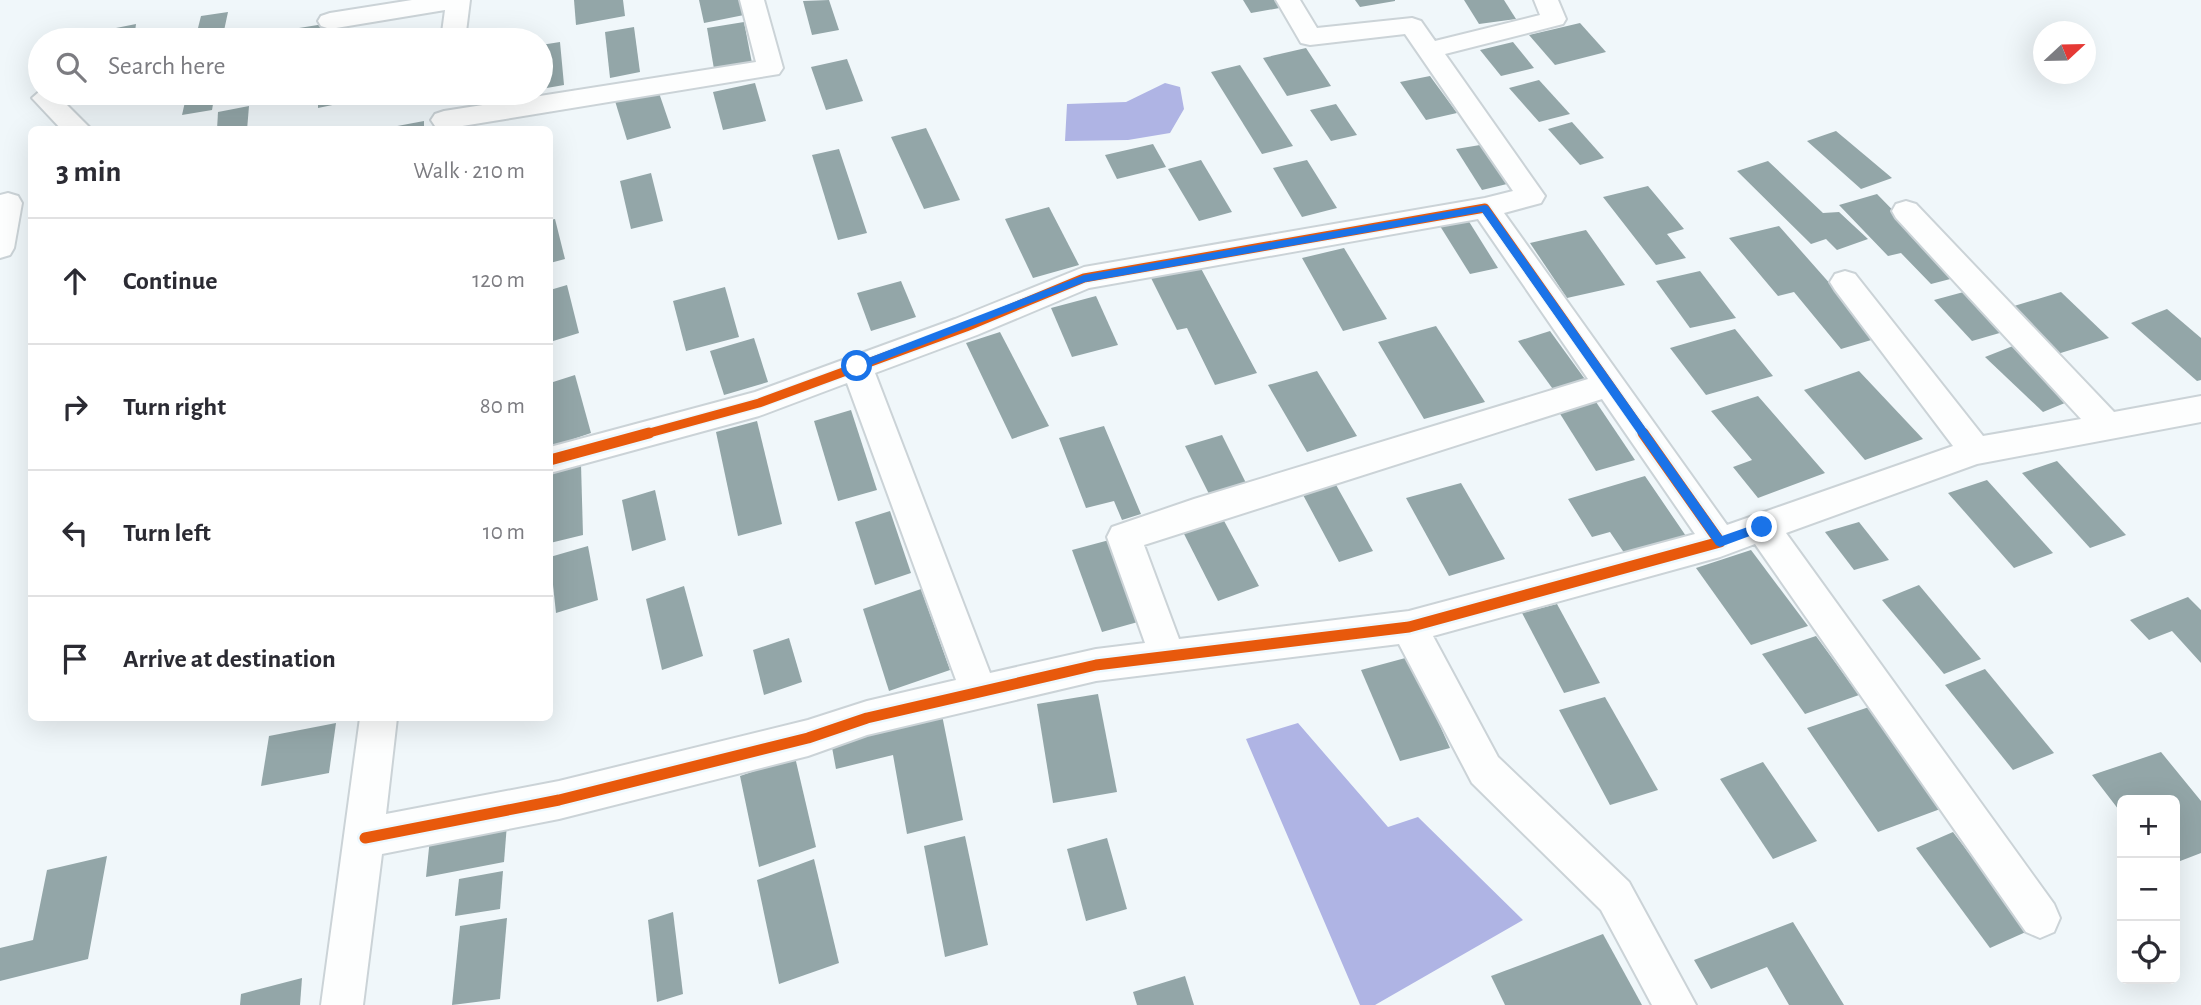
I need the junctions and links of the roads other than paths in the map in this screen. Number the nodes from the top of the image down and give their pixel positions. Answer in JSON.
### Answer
{"nodes":[{"id":1,"x":751,"y":0,"type":"edge"},
{"id":2,"x":1287,"y":0,"type":"edge"},
{"id":3,"x":1405,"y":0,"type":"edge"},
{"id":4,"x":1546,"y":0,"type":"edge"},
{"id":5,"x":330,"y":21,"type":"dead end"},
{"id":6,"x":1412,"y":26,"type":"junction"},
{"id":7,"x":454,"y":28,"type":"edge"},
{"id":8,"x":1429,"y":50,"type":"junction"},
{"id":9,"x":52,"y":105,"type":"edge"},
{"id":10,"x":446,"y":105,"type":"edge"},
{"id":11,"x":444,"y":125,"type":"edge"},
{"id":12,"x":75,"y":126,"type":"edge"},
{"id":13,"x":13,"y":202,"type":"edge"},
{"id":14,"x":1485,"y":208,"type":"junction"},
{"id":15,"x":1906,"y":211,"type":"dead end"},
{"id":16,"x":0,"y":248,"type":"edge"},
{"id":17,"x":1845,"y":282,"type":"dead end"},
{"id":18,"x":857,"y":366,"type":"junction"},
{"id":19,"x":1609,"y":385,"type":"junction"},
{"id":20,"x":2201,"y":409,"type":"edge"},
{"id":21,"x":2107,"y":426,"type":"junction"},
{"id":22,"x":1976,"y":451,"type":"junction"},
{"id":23,"x":553,"y":459,"type":"edge"},
{"id":24,"x":1762,"y":527,"type":"junction"},
{"id":25,"x":1720,"y":542,"type":"junction"},
{"id":26,"x":1409,"y":627,"type":"junction"},
{"id":27,"x":1168,"y":656,"type":"junction"},
{"id":28,"x":979,"y":692,"type":"junction"},
{"id":29,"x":378,"y":721,"type":"edge"},
{"id":30,"x":365,"y":838,"type":"junction"},
{"id":31,"x":2040,"y":918,"type":"dead end"},
{"id":32,"x":342,"y":1005,"type":"edge"},
{"id":33,"x":1675,"y":1005,"type":"edge"}],
"edges":[{"from":1,"to":11,"type":"street"},
{"from":2,"to":6,"type":"street"},
{"from":3,"to":6,"type":"street"},
{"from":4,"to":8,"type":"street"},
{"from":5,"to":7,"type":"street"},
{"from":6,"to":8,"type":"street"},
{"from":8,"to":14,"type":"street"},
{"from":9,"to":12,"type":"street"},
{"from":10,"to":11,"type":"street"},
{"from":13,"to":16,"type":"street"},
{"from":14,"to":18,"type":"street"},
{"from":14,"to":19,"type":"street"},
{"from":15,"to":21,"type":"street"},
{"from":17,"to":22,"type":"street"},
{"from":18,"to":23,"type":"street"},
{"from":18,"to":28,"type":"street"},
{"from":19,"to":25,"type":"street"},
{"from":19,"to":27,"type":"street"},
{"from":20,"to":21,"type":"street"},
{"from":21,"to":22,"type":"street"},
{"from":22,"to":24,"type":"street"},
{"from":24,"to":25,"type":"street"},
{"from":24,"to":31,"type":"street"},
{"from":25,"to":26,"type":"street"},
{"from":26,"to":27,"type":"street"},
{"from":26,"to":33,"type":"street"},
{"from":27,"to":28,"type":"street"},
{"from":28,"to":30,"type":"street"},
{"from":29,"to":30,"type":"street"},
{"from":30,"to":32,"type":"street"}]}
